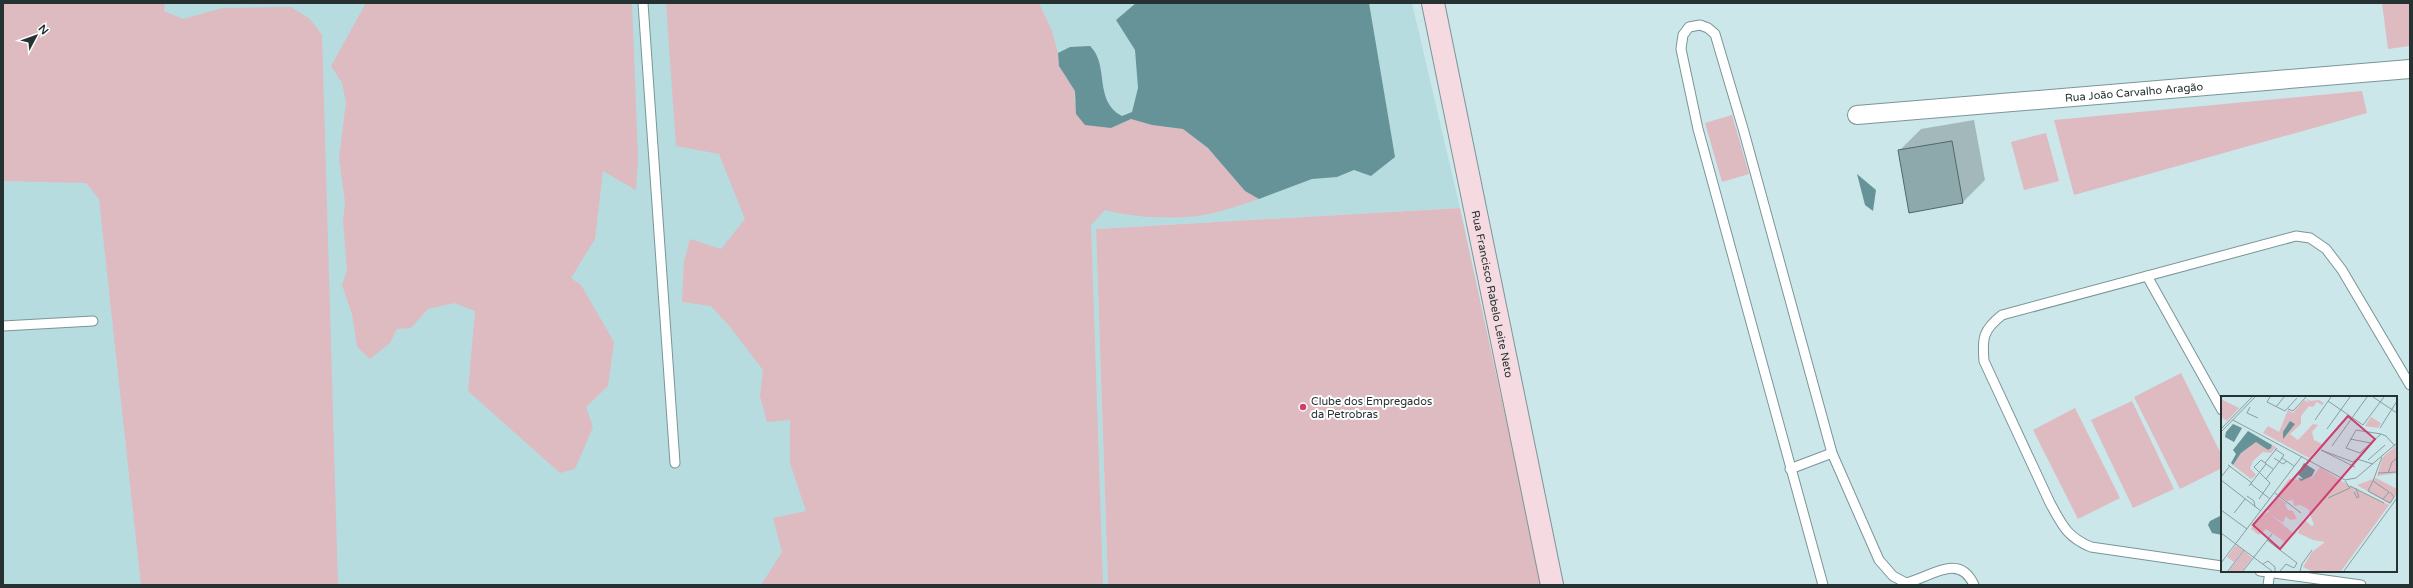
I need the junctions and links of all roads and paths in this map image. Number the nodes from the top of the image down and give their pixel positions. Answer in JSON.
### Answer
{"nodes":[{"id":1,"x":643,"y":3,"type":"edge"},
{"id":2,"x":1433,"y":3,"type":"edge"},
{"id":3,"x":2410,"y":69,"type":"edge"},
{"id":4,"x":1857,"y":115,"type":"dead end"},
{"id":5,"x":2147,"y":276,"type":"junction"},
{"id":6,"x":93,"y":321,"type":"dead end"},
{"id":7,"x":3,"y":326,"type":"edge"},
{"id":8,"x":2410,"y":385,"type":"edge"},
{"id":9,"x":2221,"y":408,"type":"edge"},
{"id":10,"x":1832,"y":454,"type":"junction"},
{"id":11,"x":675,"y":463,"type":"dead end"},
{"id":12,"x":1790,"y":469,"type":"junction"},
{"id":13,"x":2221,"y":566,"type":"edge"},
{"id":14,"x":2270,"y":572,"type":"joint"},
{"id":15,"x":2315,"y":575,"type":"edge"},
{"id":16,"x":1552,"y":585,"type":"edge"},
{"id":17,"x":1823,"y":585,"type":"edge"},
{"id":18,"x":1974,"y":585,"type":"edge"},
{"id":19,"x":2268,"y":585,"type":"edge"},
{"id":20,"x":2361,"y":585,"type":"edge"}],
"edges":[{"from":1,"to":11,"type":"lane"},
{"from":2,"to":16,"type":"street","name":"Rua Francisco Rabelo Leite Neto"},
{"from":3,"to":4,"type":"street","name":"Rua João Carvalho Aragão"},
{"from":5,"to":8,"type":"lane"},
{"from":5,"to":9,"type":"lane"},
{"from":5,"to":13,"type":"lane"},
{"from":6,"to":7,"type":"lane"},
{"from":10,"to":12,"type":"lane"},
{"from":10,"to":12,"type":"lane"},
{"from":10,"to":18,"type":"lane"},
{"from":12,"to":17,"type":"lane"},
{"from":14,"to":15,"type":"lane"},
{"from":14,"to":19,"type":"lane"},
{"from":15,"to":20,"type":"lane"}]}
